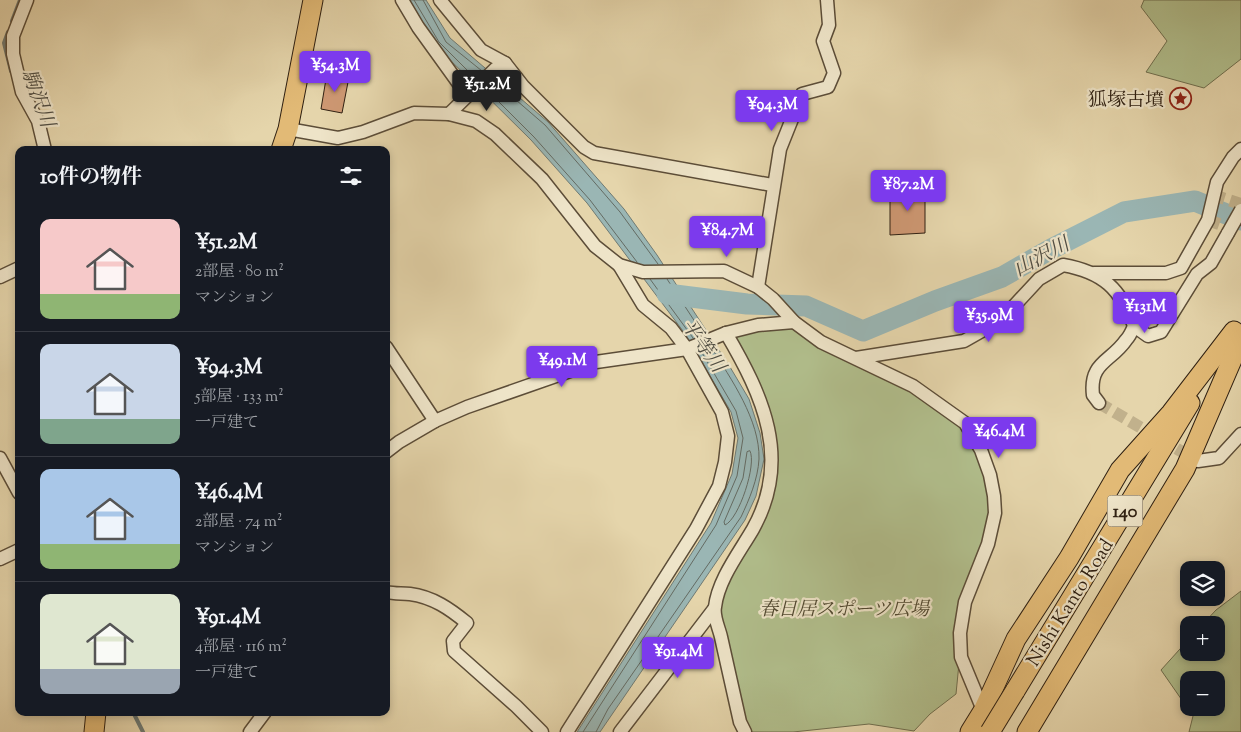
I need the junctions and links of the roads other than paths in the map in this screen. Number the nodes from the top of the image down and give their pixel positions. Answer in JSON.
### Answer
{"nodes":[{"id":1,"x":27,"y":0,"type":"edge"},
{"id":2,"x":313,"y":0,"type":"edge"},
{"id":3,"x":402,"y":0,"type":"edge"},
{"id":4,"x":440,"y":0,"type":"edge"},
{"id":5,"x":827,"y":0,"type":"edge"},
{"id":6,"x":500,"y":66,"type":"junction"},
{"id":7,"x":470,"y":93,"type":"junction"},
{"id":8,"x":449,"y":114,"type":"junction"},
{"id":9,"x":288,"y":129,"type":"junction"},
{"id":10,"x":44,"y":146,"type":"edge"},
{"id":11,"x":282,"y":146,"type":"edge"},
{"id":12,"x":1241,"y":149,"type":"edge"},
{"id":13,"x":772,"y":185,"type":"junction"},
{"id":14,"x":1241,"y":210,"type":"edge"},
{"id":15,"x":619,"y":265,"type":"junction"},
{"id":16,"x":15,"y":270,"type":"edge"},
{"id":17,"x":1091,"y":273,"type":"junction"},
{"id":18,"x":0,"y":277,"type":"edge"},
{"id":19,"x":758,"y":287,"type":"junction"},
{"id":20,"x":791,"y":319,"type":"junction"},
{"id":21,"x":1134,"y":326,"type":"junction"},
{"id":22,"x":1239,"y":329,"type":"edge"},
{"id":23,"x":726,"y":333,"type":"junction"},
{"id":24,"x":687,"y":349,"type":"junction"},
{"id":25,"x":390,"y":353,"type":"edge"},
{"id":26,"x":856,"y":358,"type":"junction"},
{"id":27,"x":1099,"y":403,"type":"dead end"},
{"id":28,"x":435,"y":421,"type":"junction"},
{"id":29,"x":1241,"y":434,"type":"edge"},
{"id":30,"x":390,"y":449,"type":"edge"},
{"id":31,"x":0,"y":458,"type":"edge"},
{"id":32,"x":1198,"y":461,"type":"tunnel mouth"},
{"id":33,"x":15,"y":486,"type":"edge"},
{"id":34,"x":15,"y":552,"type":"edge"},
{"id":35,"x":0,"y":559,"type":"edge"},
{"id":36,"x":390,"y":593,"type":"edge"},
{"id":37,"x":714,"y":608,"type":"junction"},
{"id":38,"x":983,"y":711,"type":"junction"},
{"id":39,"x":96,"y":716,"type":"edge"},
{"id":40,"x":262,"y":716,"type":"edge"},
{"id":41,"x":94,"y":732,"type":"edge"},
{"id":42,"x":250,"y":732,"type":"edge"},
{"id":43,"x":542,"y":732,"type":"edge"},
{"id":44,"x":567,"y":732,"type":"edge"},
{"id":45,"x":620,"y":732,"type":"edge"},
{"id":46,"x":746,"y":732,"type":"edge"},
{"id":47,"x":970,"y":732,"type":"edge"},
{"id":48,"x":991,"y":732,"type":"edge"},
{"id":49,"x":1027,"y":732,"type":"edge"}],
"edges":[{"from":1,"to":10,"type":"street"},
{"from":2,"to":9,"type":"highway"},
{"from":3,"to":7,"type":"street"},
{"from":4,"to":6,"type":"street"},
{"from":5,"to":13,"type":"street"},
{"from":6,"to":7,"type":"street"},
{"from":6,"to":13,"type":"street"},
{"from":7,"to":8,"type":"street"},
{"from":8,"to":9,"type":"street"},
{"from":8,"to":15,"type":"street"},
{"from":9,"to":11,"type":"highway"},
{"from":12,"to":17,"type":"street"},
{"from":13,"to":19,"type":"street"},
{"from":14,"to":21,"type":"street","bridge":true},
{"from":15,"to":19,"type":"street"},
{"from":15,"to":24,"type":"street"},
{"from":16,"to":18,"type":"street"},
{"from":17,"to":21,"type":"street"},
{"from":17,"to":26,"type":"street"},
{"from":19,"to":20,"type":"street"},
{"from":20,"to":23,"type":"street"},
{"from":20,"to":26,"type":"street"},
{"from":21,"to":27,"type":"street"},
{"from":22,"to":38,"type":"highway"},
{"from":22,"to":48,"type":"highway","name":"Nishi Kanto Road","number":"140","bridge":true},
{"from":22,"to":49,"type":"highway"},
{"from":23,"to":24,"type":"street"},
{"from":23,"to":37,"type":"street"},
{"from":24,"to":28,"type":"street"},
{"from":24,"to":44,"type":"street"},
{"from":25,"to":28,"type":"street"},
{"from":26,"to":38,"type":"street"},
{"from":28,"to":30,"type":"street"},
{"from":29,"to":32,"type":"street"},
{"from":31,"to":33,"type":"street"},
{"from":34,"to":35,"type":"street"},
{"from":36,"to":43,"type":"street"},
{"from":37,"to":45,"type":"street"},
{"from":37,"to":46,"type":"street"},
{"from":38,"to":47,"type":"highway"},
{"from":38,"to":48,"type":"street"},
{"from":39,"to":41,"type":"highway"},
{"from":40,"to":42,"type":"street"}]}
